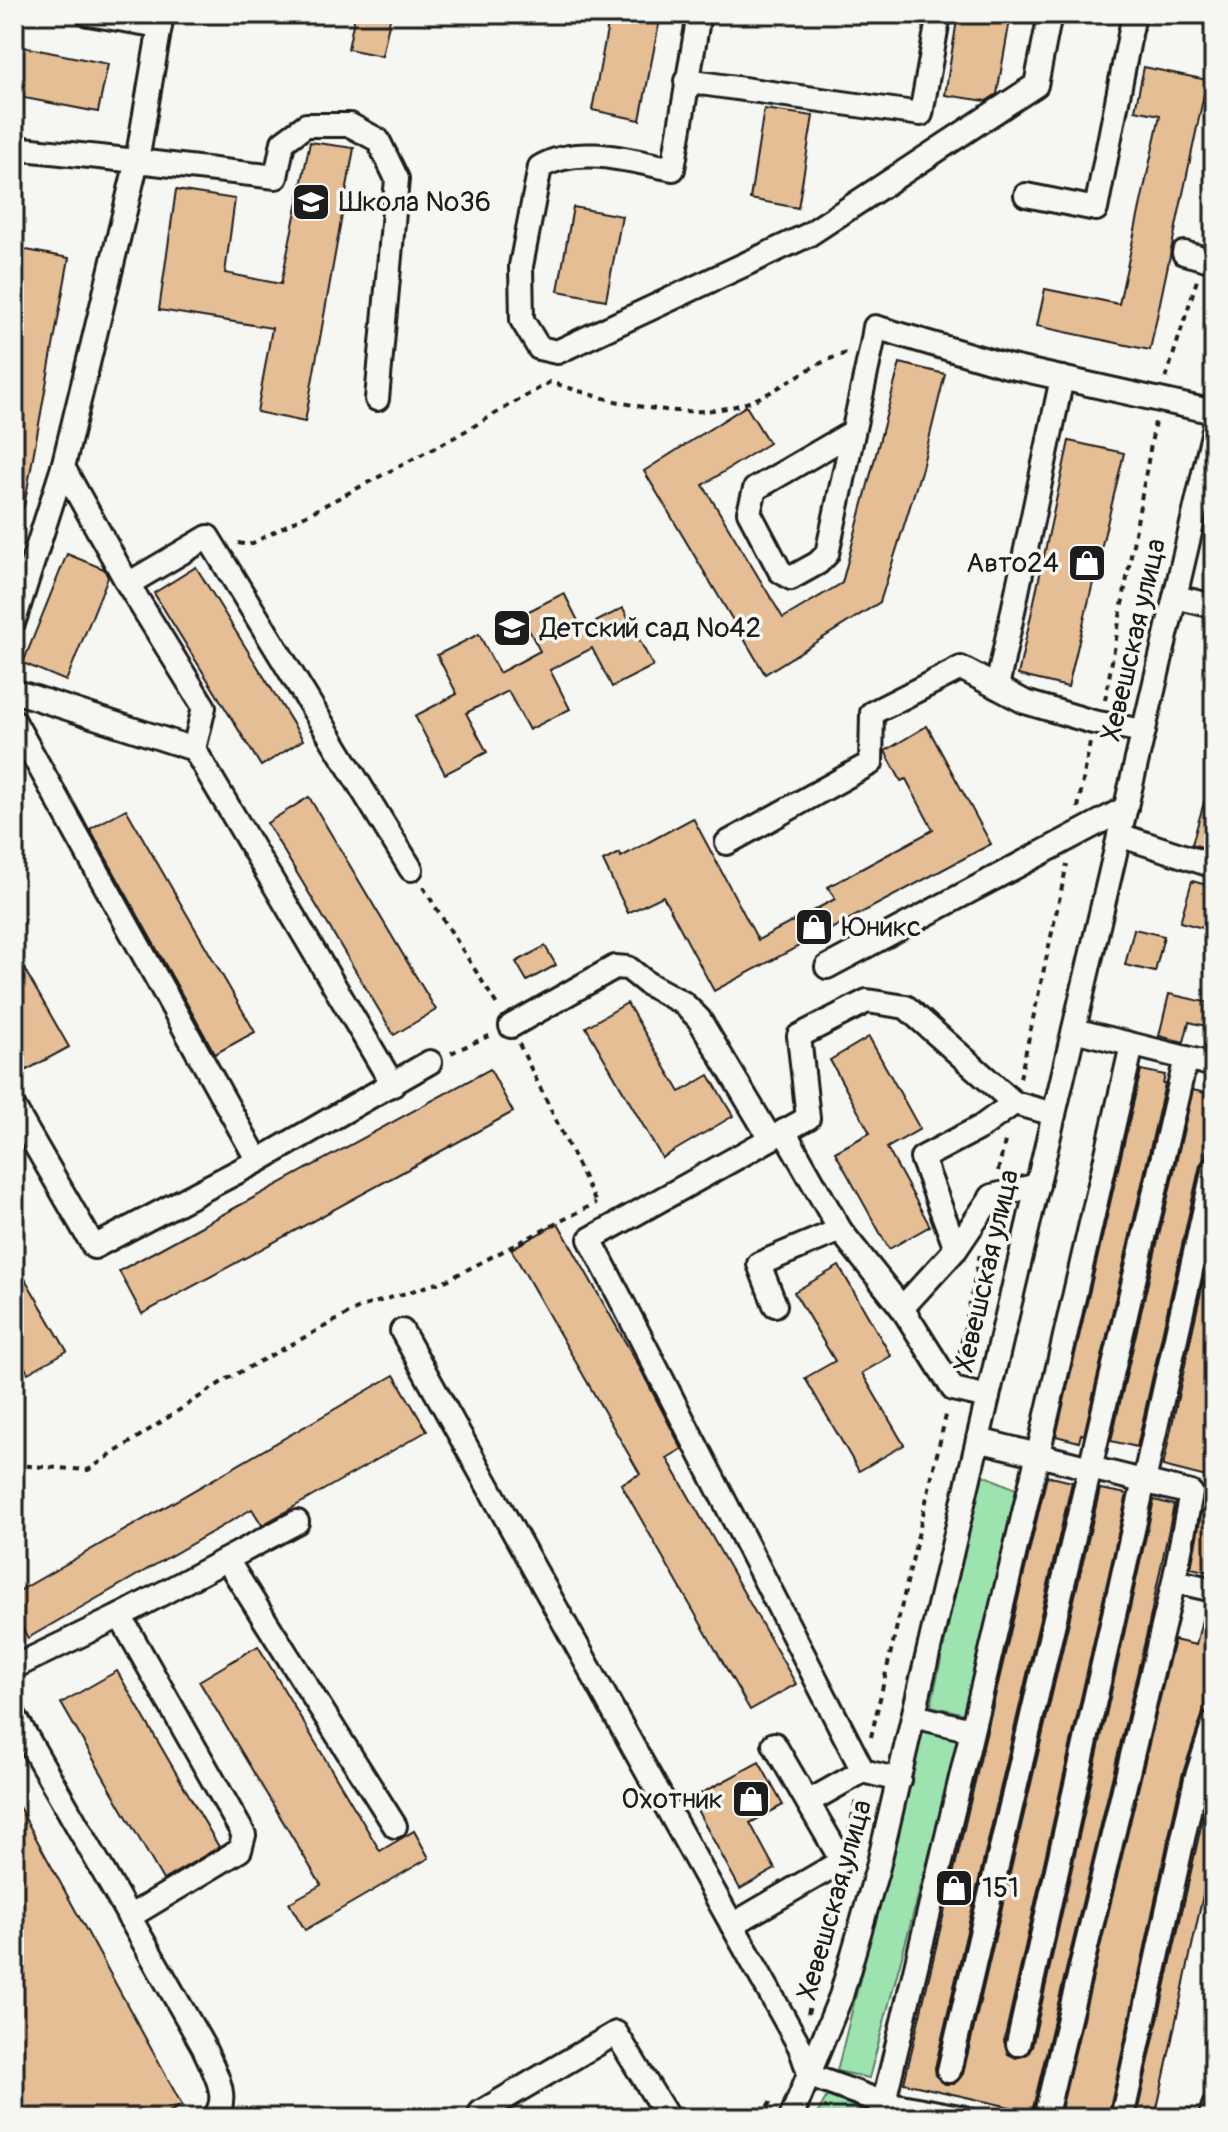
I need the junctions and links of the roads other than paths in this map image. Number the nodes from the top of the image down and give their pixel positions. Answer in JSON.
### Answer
{"nodes":[{"id":1,"x":88,"y":14,"type":"edge"},
{"id":2,"x":699,"y":14,"type":"edge"},
{"id":3,"x":939,"y":14,"type":"edge"},
{"id":4,"x":1050,"y":14,"type":"edge"},
{"id":5,"x":1134,"y":14,"type":"edge"},
{"id":6,"x":161,"y":20,"type":"edge"},
{"id":7,"x":686,"y":81,"type":"junction"},
{"id":8,"x":14,"y":148,"type":"edge"},
{"id":9,"x":137,"y":161,"type":"junction"},
{"id":10,"x":1026,"y":195,"type":"dead end"},
{"id":11,"x":1184,"y":253,"type":"dead end"},
{"id":12,"x":1214,"y":261,"type":"edge"},
{"id":13,"x":1062,"y":378,"type":"junction"},
{"id":14,"x":377,"y":399,"type":"dead end"},
{"id":15,"x":1214,"y":412,"type":"edge"},
{"id":16,"x":1214,"y":430,"type":"edge"},
{"id":17,"x":853,"y":432,"type":"junction"},
{"id":18,"x":63,"y":467,"type":"junction"},
{"id":19,"x":128,"y":584,"type":"junction"},
{"id":20,"x":1175,"y":597,"type":"junction"},
{"id":21,"x":1214,"y":606,"type":"edge"},
{"id":22,"x":14,"y":621,"type":"edge"},
{"id":23,"x":997,"y":687,"type":"junction"},
{"id":24,"x":14,"y":691,"type":"edge"},
{"id":25,"x":14,"y":721,"type":"edge"},
{"id":26,"x":1144,"y":731,"type":"junction"},
{"id":27,"x":194,"y":749,"type":"junction"},
{"id":28,"x":1126,"y":808,"type":"junction"},
{"id":29,"x":1119,"y":835,"type":"junction"},
{"id":30,"x":727,"y":843,"type":"dead end"},
{"id":31,"x":1214,"y":866,"type":"edge"},
{"id":32,"x":411,"y":869,"type":"dead end"},
{"id":33,"x":827,"y":967,"type":"dead end"},
{"id":34,"x":511,"y":1026,"type":"road end"},
{"id":35,"x":1074,"y":1030,"type":"junction"},
{"id":36,"x":1132,"y":1045,"type":"junction"},
{"id":37,"x":1186,"y":1058,"type":"junction"},
{"id":38,"x":430,"y":1062,"type":"road end"},
{"id":39,"x":1214,"y":1065,"type":"edge"},
{"id":40,"x":393,"y":1085,"type":"junction"},
{"id":41,"x":1014,"y":1103,"type":"junction"},
{"id":42,"x":14,"y":1108,"type":"edge"},
{"id":43,"x":1054,"y":1114,"type":"junction"},
{"id":44,"x":777,"y":1135,"type":"junction"},
{"id":45,"x":258,"y":1161,"type":"junction"},
{"id":46,"x":1214,"y":1168,"type":"edge"},
{"id":47,"x":1038,"y":1185,"type":"junction"},
{"id":48,"x":840,"y":1230,"type":"junction"},
{"id":49,"x":956,"y":1249,"type":"junction"},
{"id":50,"x":775,"y":1305,"type":"dead end"},
{"id":51,"x":902,"y":1308,"type":"junction"},
{"id":52,"x":402,"y":1331,"type":"dead end"},
{"id":53,"x":988,"y":1397,"type":"junction"},
{"id":54,"x":978,"y":1440,"type":"junction"},
{"id":55,"x":1038,"y":1454,"type":"junction"},
{"id":56,"x":1089,"y":1467,"type":"junction"},
{"id":57,"x":1143,"y":1480,"type":"junction"},
{"id":58,"x":297,"y":1522,"type":"dead end"},
{"id":59,"x":227,"y":1560,"type":"junction"},
{"id":60,"x":1174,"y":1581,"type":"junction"},
{"id":61,"x":1214,"y":1590,"type":"edge"},
{"id":62,"x":120,"y":1616,"type":"junction"},
{"id":63,"x":14,"y":1667,"type":"edge"},
{"id":64,"x":14,"y":1715,"type":"edge"},
{"id":65,"x":914,"y":1716,"type":"junction"},
{"id":66,"x":1214,"y":1722,"type":"edge"},
{"id":67,"x":971,"y":1730,"type":"junction"},
{"id":68,"x":774,"y":1744,"type":"dead end"},
{"id":69,"x":863,"y":1771,"type":"junction"},
{"id":70,"x":899,"y":1780,"type":"junction"},
{"id":71,"x":808,"y":1802,"type":"junction"},
{"id":72,"x":395,"y":1826,"type":"dead end"},
{"id":73,"x":842,"y":1861,"type":"junction"},
{"id":74,"x":878,"y":1867,"type":"junction"},
{"id":75,"x":129,"y":1917,"type":"junction"},
{"id":76,"x":732,"y":1925,"type":"junction"},
{"id":77,"x":1018,"y":2044,"type":"dead end"},
{"id":78,"x":949,"y":2071,"type":"dead end"},
{"id":79,"x":810,"y":2076,"type":"junction"},
{"id":80,"x":1214,"y":2106,"type":"edge"},
{"id":81,"x":882,"y":2110,"type":"edge"},
{"id":82,"x":213,"y":2118,"type":"edge"},
{"id":83,"x":484,"y":2118,"type":"edge"},
{"id":84,"x":668,"y":2118,"type":"edge"},
{"id":85,"x":791,"y":2118,"type":"edge"},
{"id":86,"x":961,"y":2118,"type":"edge"},
{"id":87,"x":1045,"y":2118,"type":"edge"},
{"id":88,"x":1122,"y":2118,"type":"edge"},
{"id":89,"x":1210,"y":2118,"type":"edge"}],
"edges":[{"from":1,"to":6,"type":"street"},
{"from":2,"to":7,"type":"street"},
{"from":3,"to":7,"type":"street"},
{"from":4,"to":7,"type":"street"},
{"from":5,"to":10,"type":"street"},
{"from":6,"to":9,"type":"street"},
{"from":8,"to":9,"type":"street"},
{"from":9,"to":14,"type":"street"},
{"from":9,"to":18,"type":"street"},
{"from":11,"to":12,"type":"street"},
{"from":13,"to":15,"type":"street"},
{"from":13,"to":17,"type":"street"},
{"from":13,"to":23,"type":"street"},
{"from":16,"to":20,"type":"street","name":"Хевешская улица"},
{"from":17,"to":17,"type":"street"},
{"from":18,"to":19,"type":"street"},
{"from":18,"to":22,"type":"street"},
{"from":19,"to":27,"type":"street"},
{"from":19,"to":32,"type":"street"},
{"from":20,"to":21,"type":"street"},
{"from":20,"to":26,"type":"street","name":"Хевешская улица"},
{"from":23,"to":26,"type":"street"},
{"from":23,"to":30,"type":"street"},
{"from":24,"to":27,"type":"street"},
{"from":25,"to":45,"type":"street"},
{"from":26,"to":28,"type":"street","name":"Хевешская улица"},
{"from":27,"to":40,"type":"street"},
{"from":28,"to":29,"type":"street","name":"Хевешская улица"},
{"from":28,"to":33,"type":"street"},
{"from":29,"to":31,"type":"street"},
{"from":29,"to":35,"type":"street","name":"Хевешская улица"},
{"from":34,"to":44,"type":"street"},
{"from":35,"to":36,"type":"street"},
{"from":35,"to":43,"type":"street","name":"Хевешская улица"},
{"from":36,"to":37,"type":"street"},
{"from":36,"to":55,"type":"street"},
{"from":37,"to":39,"type":"street"},
{"from":37,"to":56,"type":"street"},
{"from":38,"to":40,"type":"street"},
{"from":40,"to":45,"type":"street"},
{"from":41,"to":43,"type":"street"},
{"from":41,"to":44,"type":"street"},
{"from":41,"to":49,"type":"street"},
{"from":42,"to":45,"type":"street"},
{"from":43,"to":47,"type":"street","name":"Хевешская улица"},
{"from":44,"to":48,"type":"street"},
{"from":44,"to":69,"type":"street"},
{"from":46,"to":57,"type":"street"},
{"from":47,"to":49,"type":"street"},
{"from":47,"to":53,"type":"street","name":"Хевешская улица"},
{"from":48,"to":50,"type":"street"},
{"from":48,"to":51,"type":"street"},
{"from":49,"to":51,"type":"street"},
{"from":51,"to":53,"type":"street"},
{"from":52,"to":76,"type":"street"},
{"from":53,"to":54,"type":"street","name":"Хевешская улица"},
{"from":54,"to":55,"type":"street"},
{"from":54,"to":65,"type":"street","name":"Хевешская улица"},
{"from":55,"to":56,"type":"street"},
{"from":55,"to":67,"type":"street"},
{"from":56,"to":57,"type":"street"},
{"from":56,"to":78,"type":"street"},
{"from":57,"to":60,"type":"street"},
{"from":57,"to":77,"type":"street"},
{"from":58,"to":59,"type":"street"},
{"from":59,"to":62,"type":"street"},
{"from":59,"to":72,"type":"street"},
{"from":60,"to":61,"type":"street"},
{"from":60,"to":87,"type":"street"},
{"from":62,"to":63,"type":"street"},
{"from":62,"to":75,"type":"street"},
{"from":64,"to":75,"type":"street"},
{"from":65,"to":67,"type":"street"},
{"from":65,"to":70,"type":"street","name":"Хевешская улица"},
{"from":66,"to":88,"type":"street"},
{"from":67,"to":81,"type":"street"},
{"from":68,"to":71,"type":"street"},
{"from":69,"to":70,"type":"street"},
{"from":69,"to":71,"type":"street"},
{"from":70,"to":74,"type":"street","name":"Хевешская улица"},
{"from":71,"to":73,"type":"street"},
{"from":73,"to":74,"type":"street"},
{"from":73,"to":76,"type":"street"},
{"from":74,"to":79,"type":"street","name":"Хевешская улица"},
{"from":75,"to":82,"type":"street"},
{"from":76,"to":79,"type":"street"},
{"from":79,"to":81,"type":"street"},
{"from":79,"to":85,"type":"street","name":"Хевешская улица"},
{"from":80,"to":89,"type":"street"},
{"from":81,"to":86,"type":"street"},
{"from":83,"to":84,"type":"street"}]}
